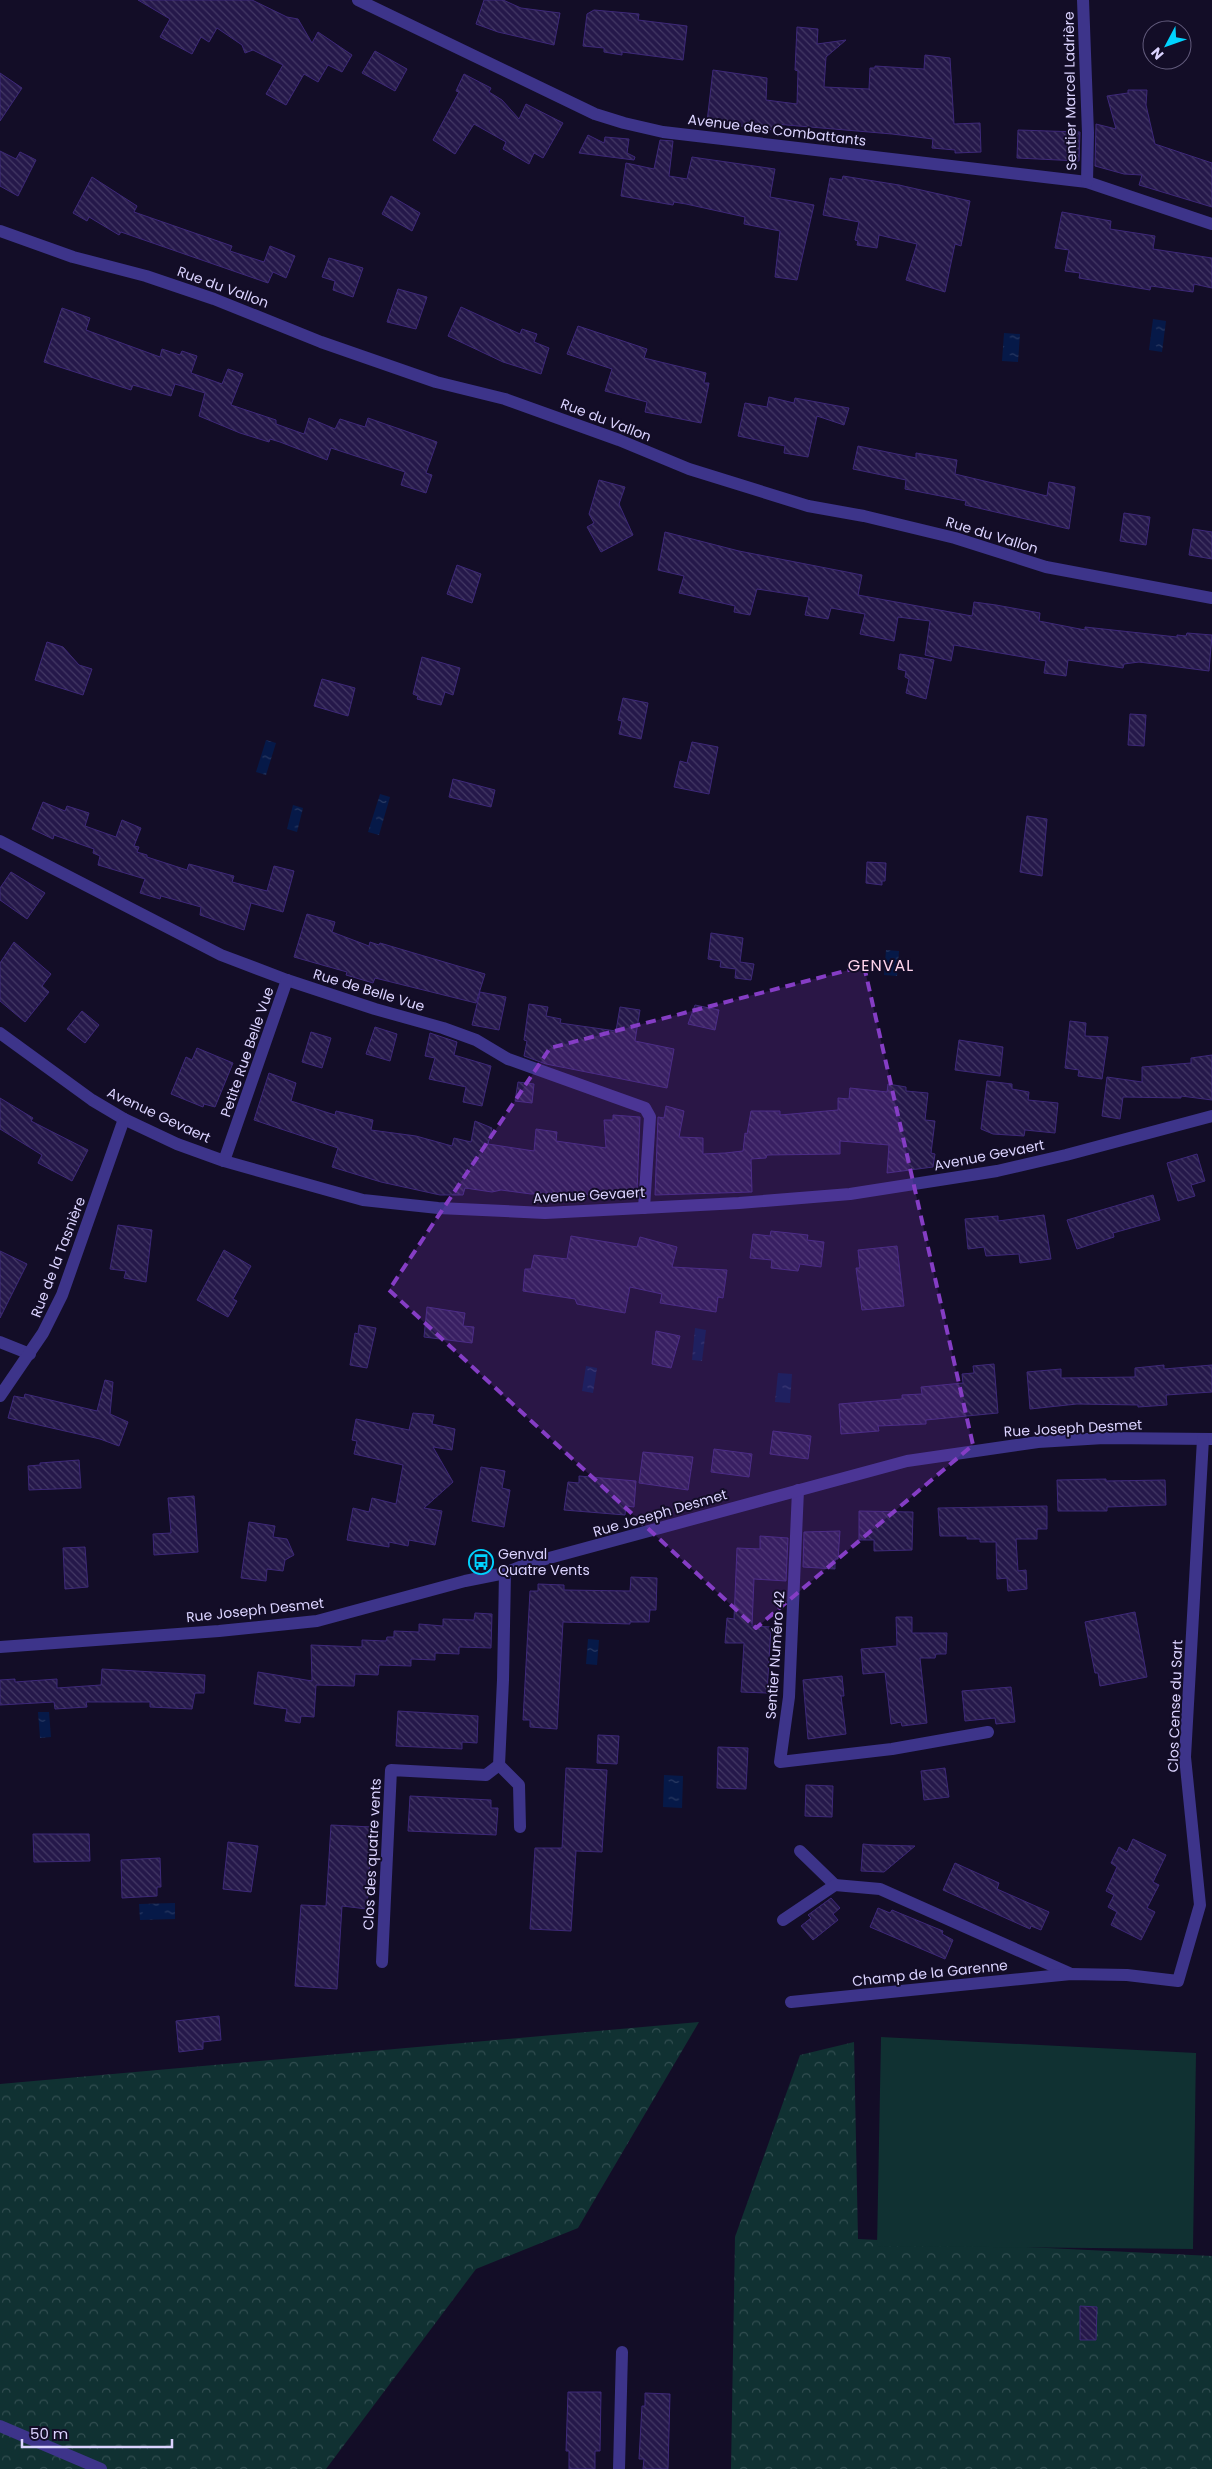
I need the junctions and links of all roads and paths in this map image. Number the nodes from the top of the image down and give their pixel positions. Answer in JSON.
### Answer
{"nodes":[{"id":1,"x":358,"y":0,"type":"edge"},
{"id":2,"x":1083,"y":0,"type":"edge"},
{"id":3,"x":1086,"y":182,"type":"junction"},
{"id":4,"x":1212,"y":224,"type":"edge"},
{"id":5,"x":0,"y":231,"type":"edge"},
{"id":6,"x":1212,"y":598,"type":"edge"},
{"id":7,"x":0,"y":841,"type":"edge"},
{"id":8,"x":287,"y":980,"type":"junction"},
{"id":9,"x":0,"y":1033,"type":"edge"},
{"id":10,"x":1212,"y":1116,"type":"edge"},
{"id":11,"x":124,"y":1119,"type":"junction"},
{"id":12,"x":224,"y":1161,"type":"junction"},
{"id":13,"x":644,"y":1208,"type":"junction"},
{"id":14,"x":0,"y":1342,"type":"edge"},
{"id":15,"x":30,"y":1354,"type":"junction"},
{"id":16,"x":0,"y":1396,"type":"edge"},
{"id":17,"x":1208,"y":1439,"type":"edge"},
{"id":18,"x":798,"y":1490,"type":"junction"},
{"id":19,"x":505,"y":1573,"type":"junction"},
{"id":20,"x":0,"y":1646,"type":"edge"},
{"id":21,"x":988,"y":1732,"type":"dead end"},
{"id":22,"x":499,"y":1765,"type":"junction"},
{"id":23,"x":520,"y":1827,"type":"dead end"},
{"id":24,"x":800,"y":1851,"type":"dead end"},
{"id":25,"x":835,"y":1885,"type":"junction"},
{"id":26,"x":783,"y":1920,"type":"dead end"},
{"id":27,"x":382,"y":1962,"type":"dead end"},
{"id":28,"x":1183,"y":1971,"type":"joint"},
{"id":29,"x":1071,"y":1974,"type":"junction"},
{"id":30,"x":791,"y":2002,"type":"dead end"},
{"id":31,"x":622,"y":2352,"type":"dead end"},
{"id":32,"x":0,"y":2426,"type":"edge"},
{"id":33,"x":101,"y":2469,"type":"edge"},
{"id":34,"x":619,"y":2469,"type":"edge"}],
"edges":[{"from":1,"to":3,"type":"street","name":"Avenue des Combattants"},
{"from":2,"to":3,"type":"street","name":"Sentier Marcel Ladrière"},
{"from":3,"to":4,"type":"street","name":"Avenue des Combattants"},
{"from":5,"to":6,"type":"street","name":"Rue du Vallon"},
{"from":7,"to":8,"type":"street","name":"Rue de Belle Vue"},
{"from":8,"to":12,"type":"street","name":"Petite Rue Belle Vue"},
{"from":8,"to":13,"type":"street","name":"Rue de Belle Vue"},
{"from":9,"to":11,"type":"street","name":"Avenue Gevaert"},
{"from":10,"to":13,"type":"street","name":"Avenue Gevaert"},
{"from":11,"to":12,"type":"street","name":"Avenue Gevaert"},
{"from":11,"to":15,"type":"street","name":"Rue de la Tasnière"},
{"from":12,"to":13,"type":"street","name":"Avenue Gevaert"},
{"from":14,"to":15,"type":"street"},
{"from":15,"to":16,"type":"street","name":"Rue de la Tasnière"},
{"from":17,"to":18,"type":"street","name":"Rue Joseph Desmet"},
{"from":17,"to":28,"type":"street","name":"Clos Cense du Sart"},
{"from":18,"to":19,"type":"street","name":"Rue Joseph Desmet"},
{"from":18,"to":21,"type":"street","name":"Sentier Numéro 42"},
{"from":19,"to":20,"type":"street","name":"Rue Joseph Desmet"},
{"from":19,"to":22,"type":"street"},
{"from":22,"to":23,"type":"street"},
{"from":22,"to":27,"type":"street","name":"Clos des quatre vents"},
{"from":24,"to":25,"type":"street"},
{"from":25,"to":26,"type":"street"},
{"from":25,"to":29,"type":"street","name":"Champ de la Garenne"},
{"from":28,"to":29,"type":"street","name":"Champ de la Garenne"},
{"from":29,"to":30,"type":"street","name":"Champ de la Garenne"},
{"from":31,"to":34,"type":"street"},
{"from":32,"to":33,"type":"street"}]}
